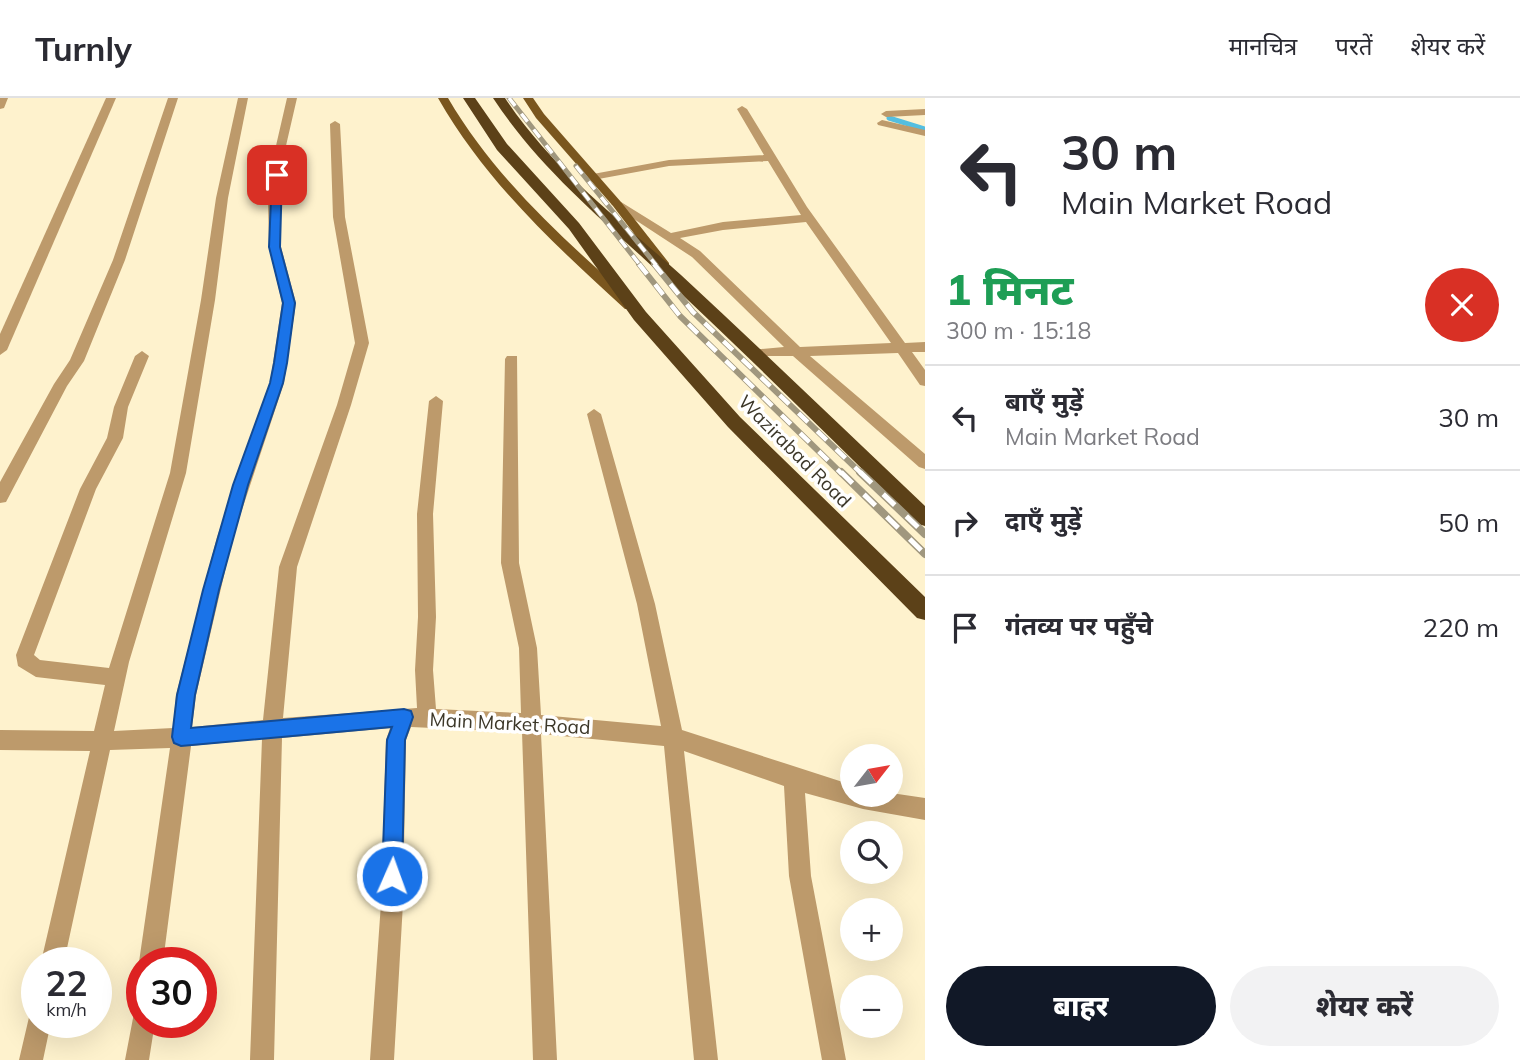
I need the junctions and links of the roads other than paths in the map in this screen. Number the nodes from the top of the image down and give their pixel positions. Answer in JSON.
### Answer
{"nodes":[{"id":1,"x":3,"y":98,"type":"edge"},
{"id":2,"x":111,"y":98,"type":"edge"},
{"id":3,"x":173,"y":98,"type":"edge"},
{"id":4,"x":243,"y":98,"type":"edge"},
{"id":5,"x":292,"y":98,"type":"edge"},
{"id":6,"x":443,"y":98,"type":"edge"},
{"id":7,"x":469,"y":98,"type":"edge"},
{"id":8,"x":499,"y":98,"type":"edge"},
{"id":9,"x":528,"y":98,"type":"edge"},
{"id":10,"x":0,"y":106,"type":"edge"},
{"id":11,"x":742,"y":109,"type":"dead end"},
{"id":12,"x":925,"y":112,"type":"edge"},
{"id":13,"x":882,"y":123,"type":"dead end"},
{"id":14,"x":925,"y":123,"type":"edge"},
{"id":15,"x":335,"y":124,"type":"dead end"},
{"id":16,"x":925,"y":133,"type":"edge"},
{"id":17,"x":771,"y":158,"type":"junction"},
{"id":18,"x":593,"y":177,"type":"junction"},
{"id":19,"x":617,"y":204,"type":"junction"},
{"id":20,"x":809,"y":218,"type":"junction"},
{"id":21,"x":669,"y":237,"type":"junction"},
{"id":22,"x":674,"y":278,"type":"junction"},
{"id":23,"x":640,"y":316,"type":"junction"},
{"id":24,"x":925,"y":347,"type":"edge"},
{"id":25,"x":902,"y":349,"type":"junction"},
{"id":26,"x":0,"y":351,"type":"edge"},
{"id":27,"x":797,"y":352,"type":"junction"},
{"id":28,"x":754,"y":353,"type":"junction"},
{"id":29,"x":142,"y":356,"type":"dead end"},
{"id":30,"x":512,"y":359,"type":"dead end"},
{"id":31,"x":925,"y":381,"type":"edge"},
{"id":32,"x":436,"y":401,"type":"dead end"},
{"id":33,"x":594,"y":414,"type":"dead end"},
{"id":34,"x":925,"y":463,"type":"edge"},
{"id":35,"x":0,"y":497,"type":"edge"},
{"id":36,"x":925,"y":518,"type":"edge"},
{"id":37,"x":925,"y":611,"type":"edge"},
{"id":38,"x":116,"y":678,"type":"junction"},
{"id":39,"x":416,"y":718,"type":"junction"},
{"id":40,"x":529,"y":723,"type":"junction"},
{"id":41,"x":272,"y":729,"type":"junction"},
{"id":42,"x":181,"y":737,"type":"junction"},
{"id":43,"x":673,"y":737,"type":"junction"},
{"id":44,"x":0,"y":740,"type":"edge"},
{"id":45,"x":100,"y":741,"type":"junction"},
{"id":46,"x":794,"y":779,"type":"junction"},
{"id":47,"x":925,"y":809,"type":"edge"},
{"id":48,"x":55,"y":947,"type":"edge"},
{"id":49,"x":153,"y":947,"type":"edge"},
{"id":50,"x":36,"y":1038,"type":"edge"},
{"id":51,"x":140,"y":1038,"type":"edge"},
{"id":52,"x":31,"y":1060,"type":"edge"},
{"id":53,"x":137,"y":1060,"type":"edge"},
{"id":54,"x":262,"y":1060,"type":"edge"},
{"id":55,"x":382,"y":1060,"type":"edge"},
{"id":56,"x":545,"y":1060,"type":"edge"},
{"id":57,"x":706,"y":1060,"type":"edge"},
{"id":58,"x":834,"y":1060,"type":"edge"}],
"edges":[{"from":1,"to":10,"type":"street"},
{"from":2,"to":26,"type":"street"},
{"from":3,"to":35,"type":"street"},
{"from":4,"to":38,"type":"street"},
{"from":5,"to":42,"type":"street"},
{"from":6,"to":23,"type":"main road","name":"Wazirabad Road"},
{"from":7,"to":23,"type":"highway","name":"Wazirabad Road"},
{"from":8,"to":22,"type":"highway"},
{"from":9,"to":18,"type":"main road"},
{"from":11,"to":17,"type":"street"},
{"from":12,"to":14,"type":"street"},
{"from":13,"to":16,"type":"street"},
{"from":15,"to":41,"type":"street"},
{"from":17,"to":18,"type":"street"},
{"from":17,"to":20,"type":"street"},
{"from":18,"to":19,"type":"main road"},
{"from":19,"to":21,"type":"street"},
{"from":19,"to":22,"type":"main road"},
{"from":20,"to":21,"type":"street"},
{"from":20,"to":25,"type":"street"},
{"from":21,"to":27,"type":"street"},
{"from":22,"to":28,"type":"highway"},
{"from":23,"to":37,"type":"highway","name":"Wazirabad Road"},
{"from":24,"to":25,"type":"street"},
{"from":25,"to":27,"type":"street"},
{"from":25,"to":31,"type":"street"},
{"from":27,"to":28,"type":"street"},
{"from":27,"to":34,"type":"street"},
{"from":28,"to":36,"type":"highway"},
{"from":29,"to":38,"type":"street"},
{"from":30,"to":40,"type":"street"},
{"from":32,"to":39,"type":"street"},
{"from":33,"to":43,"type":"street"},
{"from":38,"to":45,"type":"street"},
{"from":39,"to":40,"type":"street","name":"Main Market Road"},
{"from":39,"to":41,"type":"street","name":"Main Market Road"},
{"from":39,"to":55,"type":"street"},
{"from":40,"to":43,"type":"street","name":"Main Market Road"},
{"from":40,"to":56,"type":"street"},
{"from":41,"to":42,"type":"street","name":"Main Market Road"},
{"from":41,"to":54,"type":"street"},
{"from":42,"to":45,"type":"street","name":"Main Market Road"},
{"from":42,"to":49,"type":"street"},
{"from":43,"to":46,"type":"street","name":"Main Market Road"},
{"from":43,"to":57,"type":"street"},
{"from":44,"to":45,"type":"street","name":"Main Market Road"},
{"from":45,"to":48,"type":"street"},
{"from":46,"to":47,"type":"street","name":"Main Market Road"},
{"from":46,"to":58,"type":"street"},
{"from":50,"to":52,"type":"street"},
{"from":51,"to":53,"type":"street"}]}
